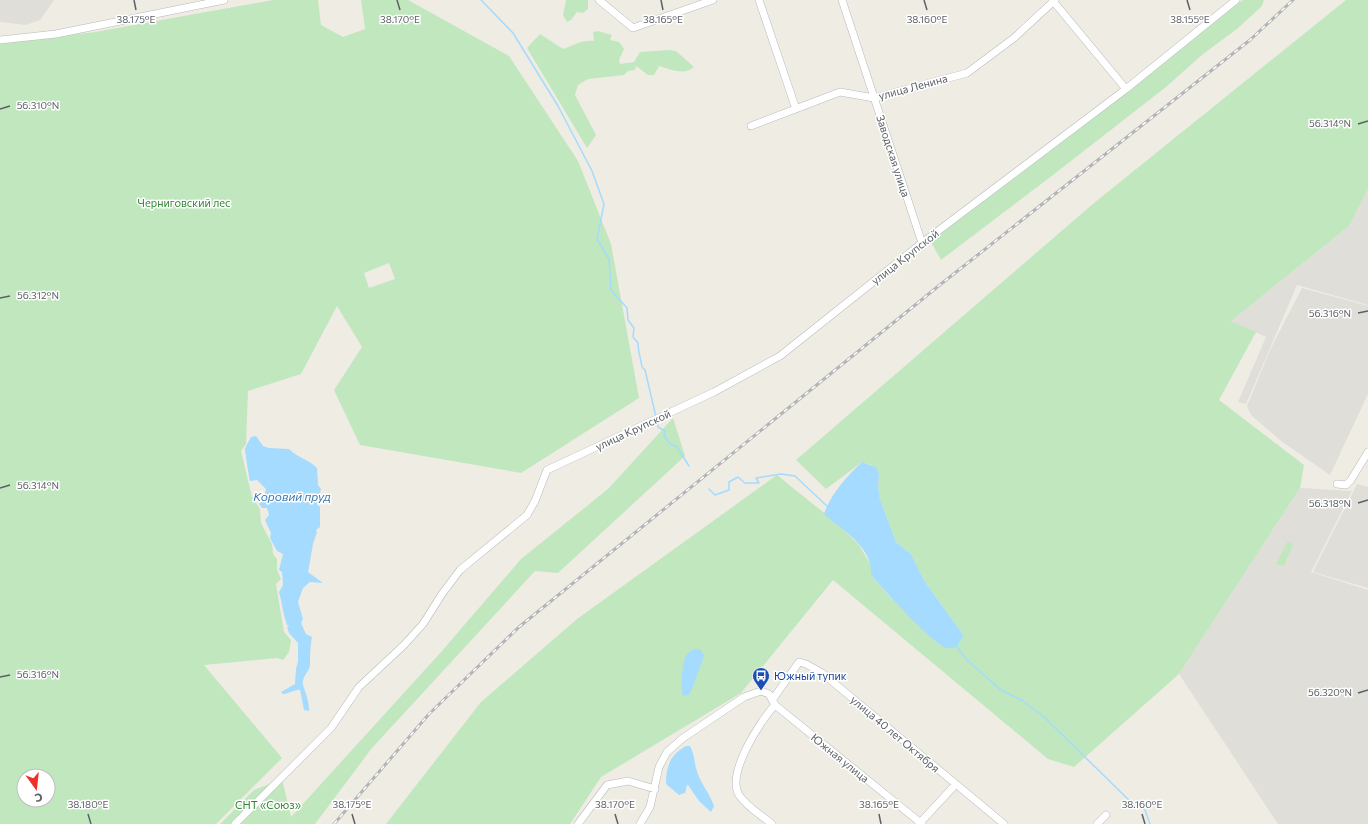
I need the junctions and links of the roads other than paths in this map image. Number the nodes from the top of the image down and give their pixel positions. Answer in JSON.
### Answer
{"nodes":[{"id":1,"x":224,"y":0,"type":"edge"},
{"id":2,"x":599,"y":0,"type":"edge"},
{"id":3,"x":713,"y":0,"type":"edge"},
{"id":4,"x":759,"y":0,"type":"edge"},
{"id":5,"x":842,"y":0,"type":"edge"},
{"id":6,"x":1236,"y":0,"type":"edge"},
{"id":7,"x":1054,"y":1,"type":"edge"},
{"id":8,"x":0,"y":40,"type":"edge"},
{"id":9,"x":1126,"y":89,"type":"junction"},
{"id":10,"x":874,"y":98,"type":"junction"},
{"id":11,"x":796,"y":109,"type":"junction"},
{"id":12,"x":751,"y":126,"type":"dead end"},
{"id":13,"x":922,"y":243,"type":"junction"},
{"id":14,"x":1368,"y":452,"type":"edge"},
{"id":15,"x":1337,"y":484,"type":"dead end"},
{"id":16,"x":774,"y":702,"type":"junction"},
{"id":17,"x":956,"y":784,"type":"junction"},
{"id":18,"x":655,"y":789,"type":"junction"},
{"id":19,"x":1106,"y":815,"type":"dead end"},
{"id":20,"x":235,"y":824,"type":"edge"},
{"id":21,"x":578,"y":824,"type":"edge"},
{"id":22,"x":640,"y":824,"type":"edge"},
{"id":23,"x":772,"y":824,"type":"edge"},
{"id":24,"x":920,"y":824,"type":"edge"},
{"id":25,"x":1004,"y":824,"type":"edge"},
{"id":26,"x":1097,"y":824,"type":"edge"}],
"edges":[{"from":1,"to":8,"type":"street"},
{"from":2,"to":3,"type":"street"},
{"from":4,"to":11,"type":"street"},
{"from":5,"to":10,"type":"street","name":"Заводская улица"},
{"from":6,"to":9,"type":"street","name":"улица Крупской"},
{"from":7,"to":9,"type":"street"},
{"from":7,"to":10,"type":"street","name":"улица Ленина"},
{"from":9,"to":13,"type":"street","name":"улица Крупской"},
{"from":10,"to":11,"type":"street","name":"улица Ленина"},
{"from":10,"to":13,"type":"street","name":"Заводская улица"},
{"from":11,"to":12,"type":"street","name":"улица Ленина"},
{"from":13,"to":20,"type":"street","name":"улица Крупской"},
{"from":14,"to":15,"type":"street"},
{"from":16,"to":17,"type":"street","name":"улица 40 лет Октября"},
{"from":16,"to":18,"type":"street","name":"Южная улица"},
{"from":16,"to":23,"type":"street"},
{"from":16,"to":24,"type":"street","name":"Южная улица"},
{"from":17,"to":24,"type":"street"},
{"from":17,"to":25,"type":"street","name":"улица 40 лет Октября"},
{"from":18,"to":21,"type":"street"},
{"from":18,"to":22,"type":"street"},
{"from":19,"to":26,"type":"street"}]}
